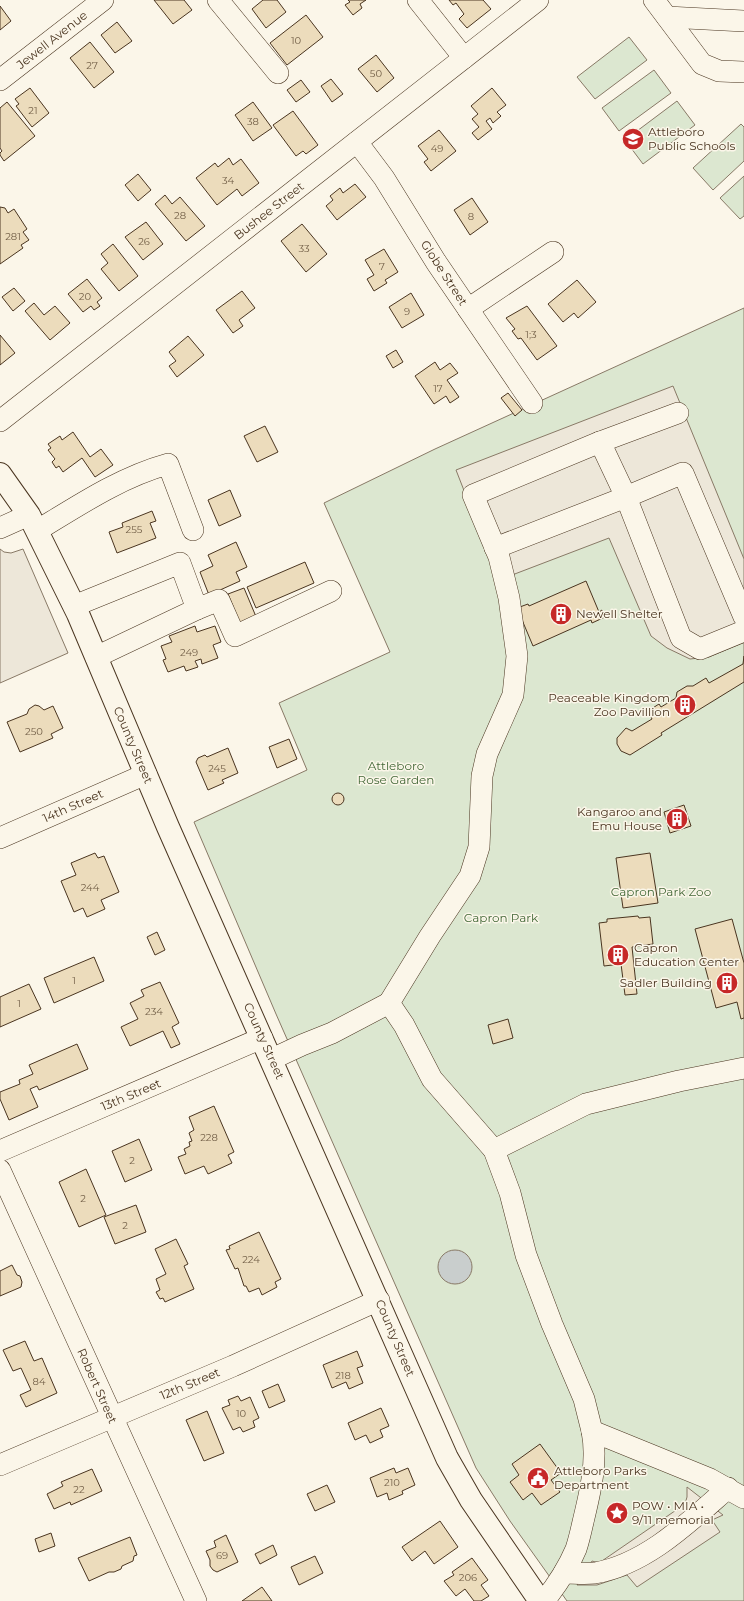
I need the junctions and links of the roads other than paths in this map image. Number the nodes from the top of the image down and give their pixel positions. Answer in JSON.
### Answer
{"nodes":[{"id":1,"x":103,"y":0,"type":"edge"},
{"id":2,"x":218,"y":0,"type":"edge"},
{"id":3,"x":418,"y":0,"type":"edge"},
{"id":4,"x":538,"y":0,"type":"edge"},
{"id":5,"x":654,"y":0,"type":"edge"},
{"id":6,"x":667,"y":18,"type":"junction"},
{"id":7,"x":744,"y":21,"type":"edge"},
{"id":8,"x":464,"y":58,"type":"junction"},
{"id":9,"x":744,"y":72,"type":"edge"},
{"id":10,"x":278,"y":73,"type":"dead end"},
{"id":11,"x":0,"y":80,"type":"edge"},
{"id":12,"x":358,"y":142,"type":"junction"},
{"id":13,"x":553,"y":252,"type":"dead end"},
{"id":14,"x":468,"y":309,"type":"junction"},
{"id":15,"x":532,"y":403,"type":"dead end"},
{"id":16,"x":678,"y":413,"type":"dead end"},
{"id":17,"x":0,"y":421,"type":"edge"},
{"id":18,"x":600,"y":442,"type":"junction"},
{"id":19,"x":0,"y":474,"type":"edge"},
{"id":20,"x":626,"y":497,"type":"junction"},
{"id":21,"x":33,"y":523,"type":"junction"},
{"id":22,"x":0,"y":528,"type":"edge"},
{"id":23,"x":194,"y":530,"type":"dead end"},
{"id":24,"x":495,"y":548,"type":"junction"},
{"id":25,"x":331,"y":591,"type":"dead end"},
{"id":26,"x":74,"y":606,"type":"junction"},
{"id":27,"x":198,"y":609,"type":"junction"},
{"id":28,"x":744,"y":617,"type":"edge"},
{"id":29,"x":744,"y":631,"type":"edge"},
{"id":30,"x":96,"y":656,"type":"junction"},
{"id":31,"x":146,"y":774,"type":"junction"},
{"id":32,"x":0,"y":838,"type":"edge"},
{"id":33,"x":389,"y":1003,"type":"junction"},
{"id":34,"x":262,"y":1038,"type":"junction"},
{"id":35,"x":272,"y":1060,"type":"junction"},
{"id":36,"x":744,"y":1068,"type":"edge"},
{"id":37,"x":494,"y":1150,"type":"junction"},
{"id":38,"x":0,"y":1151,"type":"edge"},
{"id":39,"x":0,"y":1170,"type":"edge"},
{"id":40,"x":378,"y":1300,"type":"junction"},
{"id":41,"x":111,"y":1417,"type":"junction"},
{"id":42,"x":592,"y":1432,"type":"junction"},
{"id":43,"x":0,"y":1465,"type":"edge"},
{"id":44,"x":736,"y":1493,"type":"edge"},
{"id":45,"x":564,"y":1573,"type":"junction"},
{"id":46,"x":196,"y":1601,"type":"edge"},
{"id":47,"x":540,"y":1601,"type":"edge"},
{"id":48,"x":544,"y":1601,"type":"edge"}],
"edges":[{"from":1,"to":11,"type":"street","name":"Jewell Avenue"},
{"from":2,"to":10,"type":"street"},
{"from":3,"to":8,"type":"street"},
{"from":4,"to":8,"type":"street","name":"Bushee Street"},
{"from":5,"to":6,"type":"street"},
{"from":6,"to":7,"type":"street"},
{"from":6,"to":9,"type":"street"},
{"from":8,"to":12,"type":"street","name":"Bushee Street"},
{"from":12,"to":14,"type":"street","name":"Globe Street"},
{"from":12,"to":17,"type":"street","name":"Bushee Street"},
{"from":13,"to":14,"type":"street"},
{"from":14,"to":15,"type":"street","name":"Globe Street"},
{"from":16,"to":18,"type":"street"},
{"from":18,"to":20,"type":"street"},
{"from":18,"to":24,"type":"street"},
{"from":19,"to":21,"type":"highway","name":"County Street"},
{"from":20,"to":24,"type":"street"},
{"from":20,"to":28,"type":"street"},
{"from":20,"to":29,"type":"street"},
{"from":21,"to":22,"type":"street"},
{"from":21,"to":23,"type":"street"},
{"from":21,"to":26,"type":"highway","name":"County Street"},
{"from":24,"to":33,"type":"street"},
{"from":25,"to":27,"type":"street"},
{"from":26,"to":27,"type":"street"},
{"from":26,"to":30,"type":"highway","name":"County Street"},
{"from":27,"to":30,"type":"street"},
{"from":30,"to":31,"type":"highway","name":"County Street"},
{"from":31,"to":32,"type":"street","name":"14th Street"},
{"from":31,"to":34,"type":"highway","name":"County Street"},
{"from":33,"to":35,"type":"street"},
{"from":33,"to":37,"type":"street"},
{"from":34,"to":35,"type":"highway","name":"County Street"},
{"from":34,"to":38,"type":"street","name":"13th Street"},
{"from":35,"to":40,"type":"highway","name":"County Street"},
{"from":36,"to":37,"type":"street"},
{"from":37,"to":42,"type":"street"},
{"from":39,"to":41,"type":"street","name":"Robert Street"},
{"from":40,"to":41,"type":"street","name":"12th Street"},
{"from":40,"to":47,"type":"highway","name":"County Street"},
{"from":41,"to":43,"type":"street","name":"12th Street"},
{"from":41,"to":46,"type":"street","name":"Robert Street"},
{"from":42,"to":44,"type":"street"},
{"from":42,"to":45,"type":"street"},
{"from":44,"to":45,"type":"street"},
{"from":45,"to":48,"type":"street"}]}
